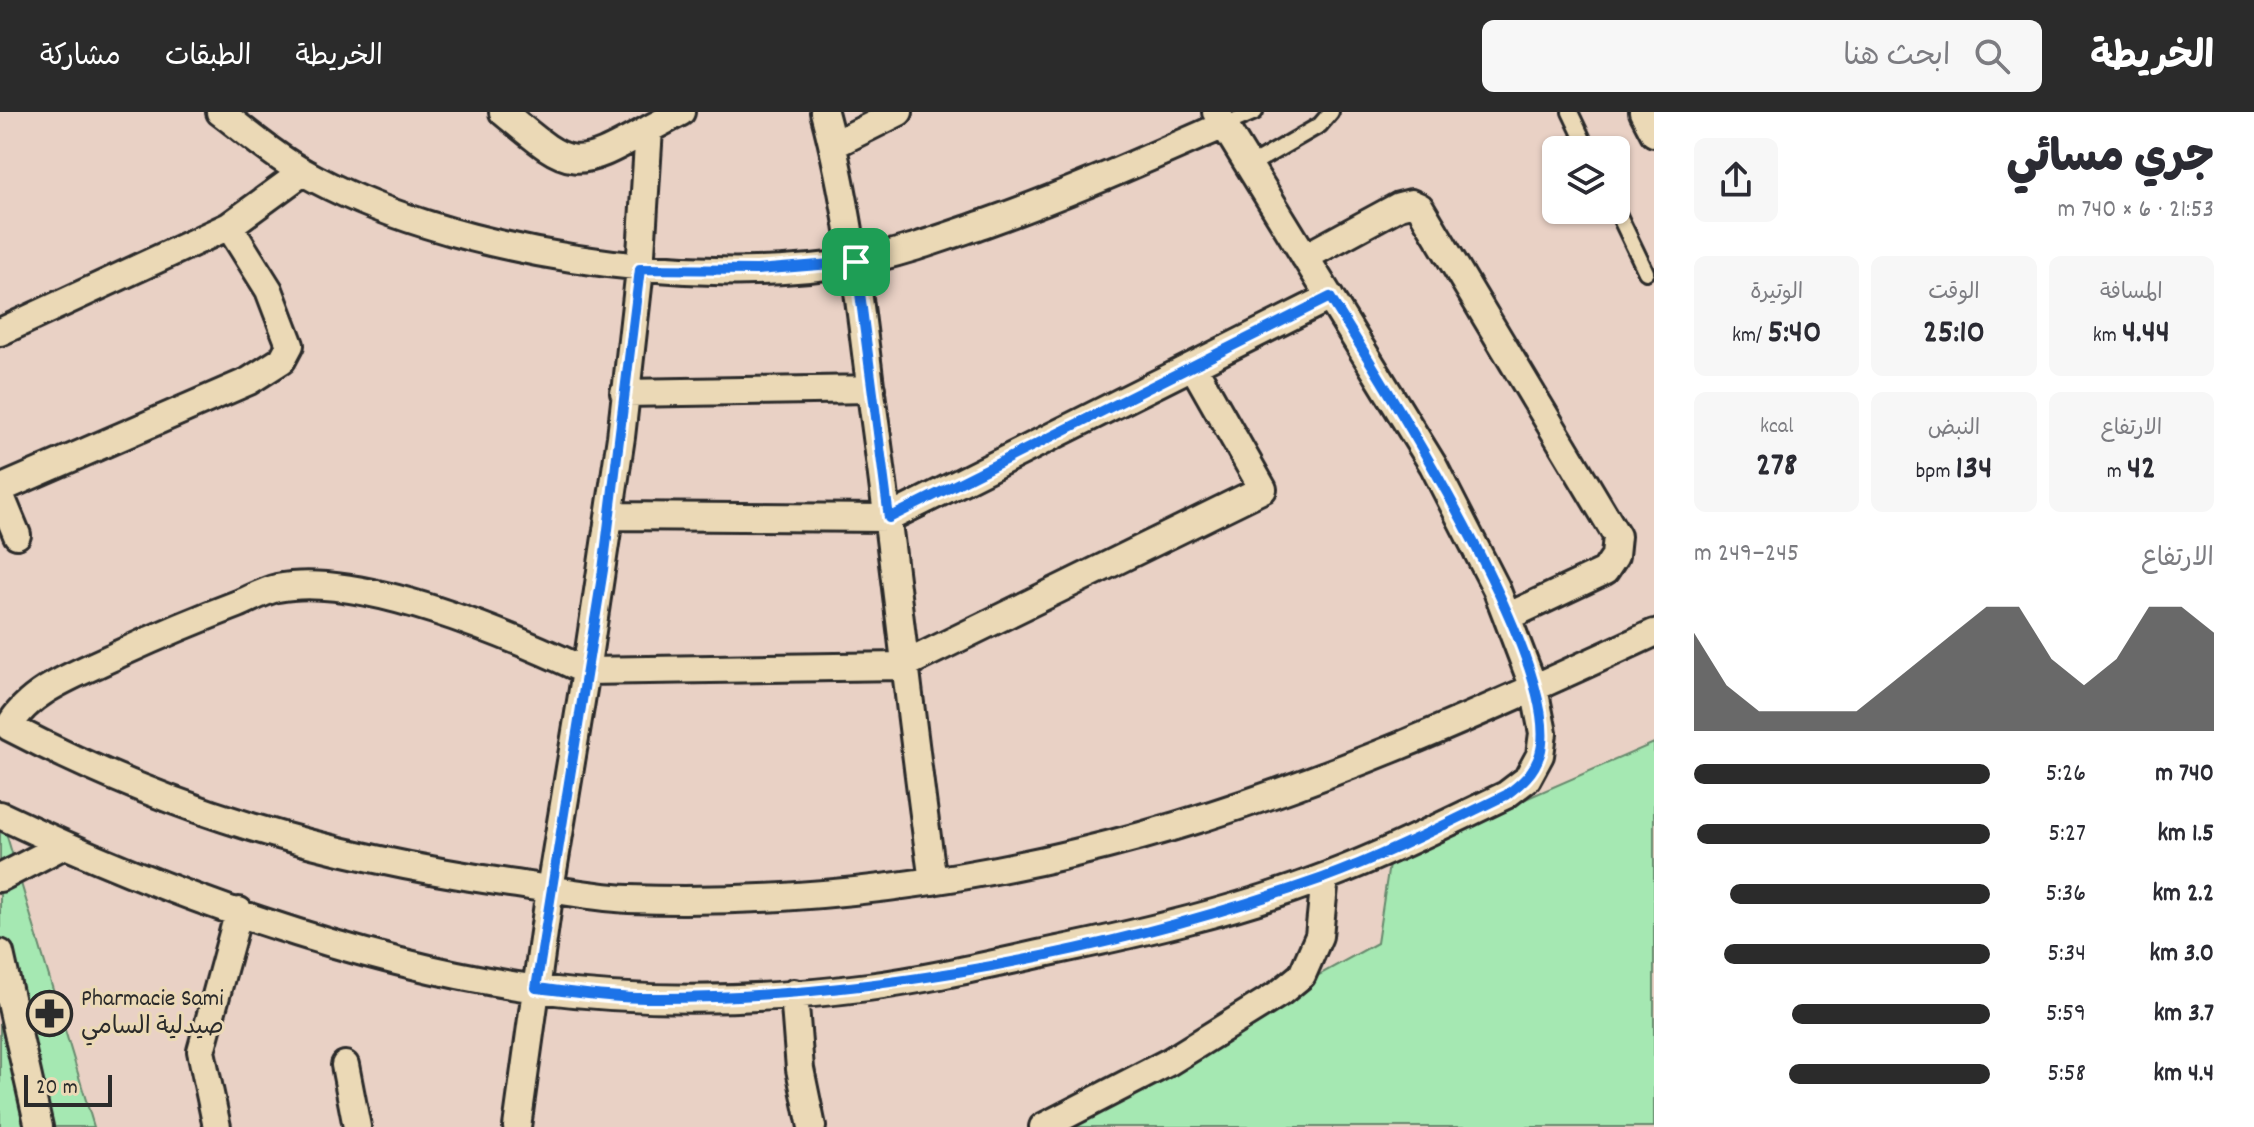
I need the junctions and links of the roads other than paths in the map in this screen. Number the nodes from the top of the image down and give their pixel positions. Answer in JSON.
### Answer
{"nodes":[{"id":1,"x":220,"y":112,"type":"edge"},
{"id":2,"x":503,"y":112,"type":"edge"},
{"id":3,"x":824,"y":112,"type":"edge"},
{"id":4,"x":899,"y":112,"type":"edge"},
{"id":5,"x":1255,"y":112,"type":"edge"},
{"id":6,"x":1331,"y":112,"type":"edge"},
{"id":7,"x":1570,"y":112,"type":"edge"},
{"id":8,"x":1643,"y":112,"type":"edge"},
{"id":9,"x":664,"y":118,"type":"edge"},
{"id":10,"x":1220,"y":119,"type":"edge"},
{"id":11,"x":1654,"y":133,"type":"edge"},
{"id":12,"x":1581,"y":136,"type":"edge"},
{"id":13,"x":833,"y":145,"type":"junction"},
{"id":14,"x":1249,"y":166,"type":"junction"},
{"id":15,"x":303,"y":172,"type":"junction"},
{"id":16,"x":1623,"y":224,"type":"edge"},
{"id":17,"x":229,"y":226,"type":"junction"},
{"id":18,"x":1305,"y":257,"type":"junction"},
{"id":19,"x":856,"y":262,"type":"junction"},
{"id":20,"x":640,"y":269,"type":"junction"},
{"id":21,"x":1646,"y":272,"type":"dead end"},
{"id":22,"x":1330,"y":297,"type":"junction"},
{"id":23,"x":0,"y":332,"type":"edge"},
{"id":24,"x":1193,"y":366,"type":"junction"},
{"id":25,"x":871,"y":389,"type":"junction"},
{"id":26,"x":624,"y":393,"type":"junction"},
{"id":27,"x":0,"y":491,"type":"edge"},
{"id":28,"x":611,"y":516,"type":"junction"},
{"id":29,"x":889,"y":518,"type":"junction"},
{"id":30,"x":17,"y":535,"type":"dead end"},
{"id":31,"x":1507,"y":617,"type":"junction"},
{"id":32,"x":1654,"y":633,"type":"edge"},
{"id":33,"x":902,"y":666,"type":"junction"},
{"id":34,"x":586,"y":671,"type":"junction"},
{"id":35,"x":1534,"y":688,"type":"junction"},
{"id":36,"x":5,"y":724,"type":"edge"},
{"id":37,"x":0,"y":815,"type":"edge"},
{"id":38,"x":64,"y":845,"type":"junction"},
{"id":39,"x":1325,"y":877,"type":"junction"},
{"id":40,"x":0,"y":878,"type":"edge"},
{"id":41,"x":933,"y":881,"type":"junction"},
{"id":42,"x":550,"y":889,"type":"junction"},
{"id":43,"x":239,"y":911,"type":"junction"},
{"id":44,"x":0,"y":953,"type":"edge"},
{"id":45,"x":536,"y":988,"type":"junction"},
{"id":46,"x":794,"y":993,"type":"junction"},
{"id":47,"x":345,"y":1065,"type":"dead end"},
{"id":48,"x":39,"y":1127,"type":"edge"},
{"id":49,"x":217,"y":1127,"type":"edge"},
{"id":50,"x":363,"y":1127,"type":"edge"},
{"id":51,"x":517,"y":1127,"type":"edge"},
{"id":52,"x":812,"y":1127,"type":"edge"},
{"id":53,"x":1043,"y":1127,"type":"edge"}],
"edges":[{"from":1,"to":15,"type":"street"},
{"from":2,"to":9,"type":"street"},
{"from":3,"to":13,"type":"street"},
{"from":4,"to":13,"type":"street"},
{"from":5,"to":10,"type":"lane"},
{"from":6,"to":14,"type":"lane"},
{"from":7,"to":12,"type":"lane"},
{"from":8,"to":11,"type":"street"},
{"from":9,"to":20,"type":"street"},
{"from":10,"to":14,"type":"street"},
{"from":10,"to":19,"type":"street"},
{"from":13,"to":19,"type":"street"},
{"from":14,"to":18,"type":"street"},
{"from":15,"to":17,"type":"street"},
{"from":15,"to":20,"type":"street"},
{"from":16,"to":21,"type":"lane"},
{"from":17,"to":23,"type":"street"},
{"from":17,"to":27,"type":"street"},
{"from":18,"to":22,"type":"street"},
{"from":18,"to":31,"type":"street"},
{"from":19,"to":20,"type":"street"},
{"from":19,"to":25,"type":"street"},
{"from":20,"to":26,"type":"street"},
{"from":22,"to":24,"type":"street"},
{"from":22,"to":31,"type":"street"},
{"from":24,"to":29,"type":"street"},
{"from":24,"to":33,"type":"street"},
{"from":25,"to":26,"type":"street"},
{"from":25,"to":29,"type":"street"},
{"from":26,"to":28,"type":"street"},
{"from":27,"to":30,"type":"street"},
{"from":28,"to":29,"type":"street"},
{"from":28,"to":34,"type":"street"},
{"from":29,"to":33,"type":"street"},
{"from":31,"to":35,"type":"street"},
{"from":32,"to":35,"type":"street"},
{"from":33,"to":34,"type":"street"},
{"from":33,"to":41,"type":"street"},
{"from":34,"to":36,"type":"street"},
{"from":34,"to":42,"type":"street"},
{"from":35,"to":39,"type":"street"},
{"from":35,"to":41,"type":"street"},
{"from":36,"to":42,"type":"street"},
{"from":37,"to":38,"type":"street"},
{"from":38,"to":40,"type":"street"},
{"from":38,"to":43,"type":"street"},
{"from":39,"to":46,"type":"street"},
{"from":39,"to":53,"type":"street"},
{"from":41,"to":42,"type":"street"},
{"from":42,"to":45,"type":"street"},
{"from":43,"to":45,"type":"street"},
{"from":43,"to":49,"type":"street"},
{"from":44,"to":48,"type":"street"},
{"from":45,"to":46,"type":"street"},
{"from":45,"to":51,"type":"street"},
{"from":46,"to":52,"type":"street"},
{"from":47,"to":50,"type":"street"}]}
